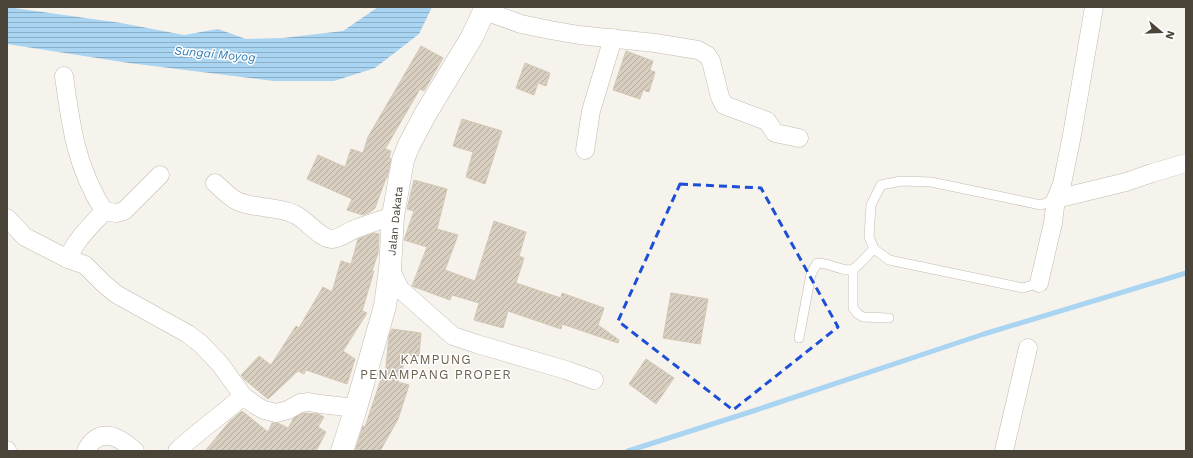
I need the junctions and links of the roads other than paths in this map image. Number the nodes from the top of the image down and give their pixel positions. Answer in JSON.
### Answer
{"nodes":[{"id":1,"x":1094,"y":7,"type":"edge"},
{"id":2,"x":486,"y":9,"type":"edge"},
{"id":3,"x":613,"y":38,"type":"junction"},
{"id":4,"x":64,"y":76,"type":"dead end"},
{"id":5,"x":799,"y":138,"type":"dead end"},
{"id":6,"x":585,"y":150,"type":"dead end"},
{"id":7,"x":1186,"y":163,"type":"edge"},
{"id":8,"x":160,"y":175,"type":"dead end"},
{"id":9,"x":215,"y":184,"type":"dead end"},
{"id":10,"x":1056,"y":199,"type":"junction"},
{"id":11,"x":104,"y":211,"type":"junction"},
{"id":12,"x":393,"y":216,"type":"junction"},
{"id":13,"x":7,"y":218,"type":"edge"},
{"id":14,"x":874,"y":249,"type":"junction"},
{"id":15,"x":68,"y":258,"type":"junction"},
{"id":16,"x":390,"y":269,"type":"junction"},
{"id":17,"x":853,"y":269,"type":"junction"},
{"id":18,"x":1039,"y":283,"type":"joint"},
{"id":19,"x":889,"y":318,"type":"dead end"},
{"id":20,"x":799,"y":338,"type":"dead end"},
{"id":21,"x":1028,"y":348,"type":"dead end"},
{"id":22,"x":594,"y":380,"type":"dead end"},
{"id":23,"x":243,"y":396,"type":"junction"},
{"id":24,"x":356,"y":408,"type":"junction"},
{"id":25,"x":86,"y":451,"type":"edge"},
{"id":26,"x":135,"y":451,"type":"edge"},
{"id":27,"x":177,"y":451,"type":"edge"},
{"id":28,"x":342,"y":451,"type":"edge"},
{"id":29,"x":1004,"y":451,"type":"edge"}],
"edges":[{"from":1,"to":10,"type":"street"},
{"from":2,"to":3,"type":"street"},
{"from":2,"to":12,"type":"street","name":"Jalan Dakata"},
{"from":3,"to":5,"type":"street"},
{"from":3,"to":6,"type":"street"},
{"from":4,"to":11,"type":"street"},
{"from":7,"to":10,"type":"street"},
{"from":8,"to":11,"type":"street"},
{"from":9,"to":12,"type":"street"},
{"from":10,"to":14,"type":"lane"},
{"from":10,"to":18,"type":"street"},
{"from":11,"to":15,"type":"street"},
{"from":12,"to":16,"type":"street","name":"Jalan Dakata"},
{"from":13,"to":15,"type":"street"},
{"from":14,"to":17,"type":"lane"},
{"from":14,"to":18,"type":"lane"},
{"from":15,"to":23,"type":"street"},
{"from":16,"to":22,"type":"street"},
{"from":16,"to":24,"type":"street","name":"Jalan Dakata"},
{"from":17,"to":19,"type":"lane"},
{"from":17,"to":20,"type":"lane"},
{"from":21,"to":29,"type":"street"},
{"from":23,"to":24,"type":"street"},
{"from":23,"to":27,"type":"street"},
{"from":24,"to":28,"type":"street","name":"Jalan Dakata"},
{"from":25,"to":26,"type":"street"}]}
